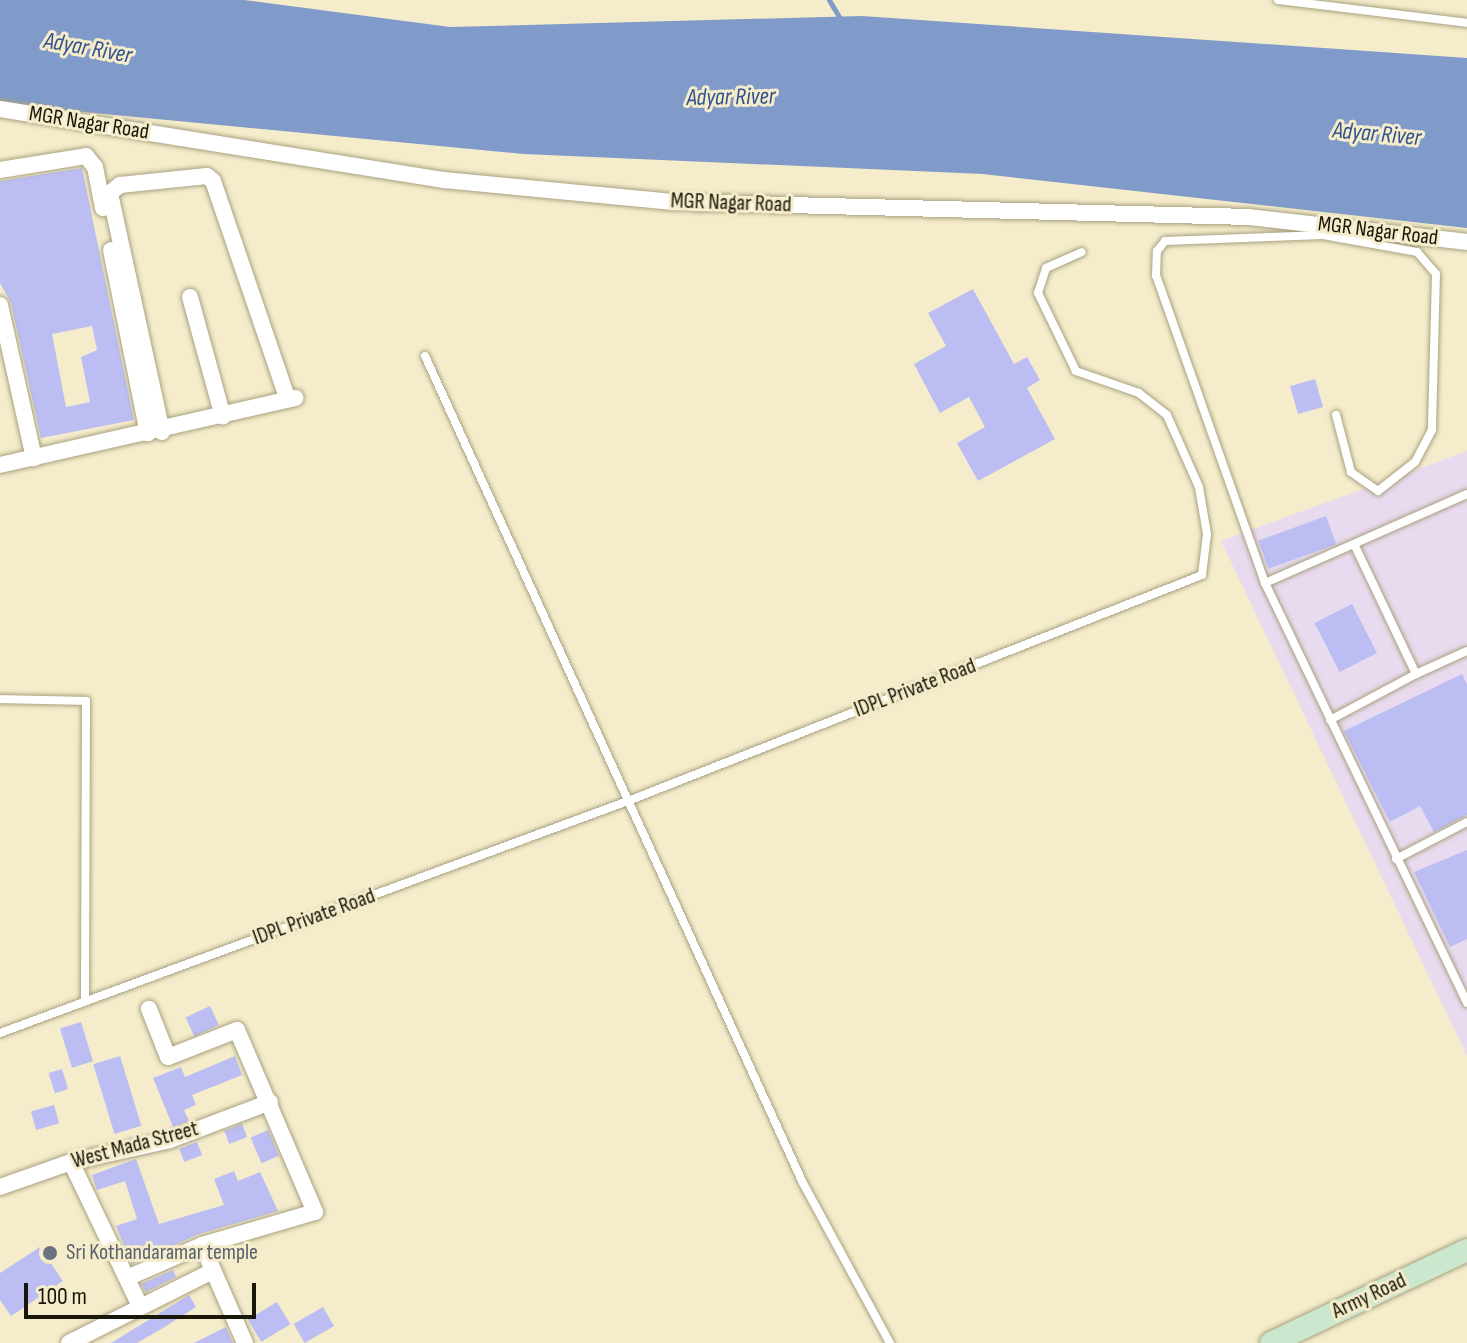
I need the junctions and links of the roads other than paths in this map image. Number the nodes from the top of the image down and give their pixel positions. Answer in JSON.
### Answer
{"nodes":[{"id":1,"x":1278,"y":0,"type":"edge"},
{"id":2,"x":1467,"y":23,"type":"edge"},
{"id":3,"x":0,"y":109,"type":"edge"},
{"id":4,"x":0,"y":170,"type":"edge"},
{"id":5,"x":1467,"y":242,"type":"edge"},
{"id":6,"x":1082,"y":252,"type":"dead end"},
{"id":7,"x":190,"y":297,"type":"dead end"},
{"id":8,"x":0,"y":305,"type":"edge"},
{"id":9,"x":425,"y":356,"type":"dead end"},
{"id":10,"x":1336,"y":415,"type":"dead end"},
{"id":11,"x":223,"y":417,"type":"junction"},
{"id":12,"x":155,"y":432,"type":"junction"},
{"id":13,"x":34,"y":458,"type":"junction"},
{"id":14,"x":0,"y":465,"type":"edge"},
{"id":15,"x":1467,"y":494,"type":"edge"},
{"id":16,"x":1354,"y":544,"type":"junction"},
{"id":17,"x":1265,"y":583,"type":"junction"},
{"id":18,"x":1467,"y":651,"type":"edge"},
{"id":19,"x":1416,"y":674,"type":"junction"},
{"id":20,"x":0,"y":699,"type":"edge"},
{"id":21,"x":1330,"y":720,"type":"junction"},
{"id":22,"x":628,"y":801,"type":"junction"},
{"id":23,"x":1467,"y":822,"type":"edge"},
{"id":24,"x":1396,"y":859,"type":"junction"},
{"id":25,"x":1467,"y":980,"type":"edge"},
{"id":26,"x":1458,"y":985,"type":"junction"},
{"id":27,"x":85,"y":1001,"type":"junction"},
{"id":28,"x":1467,"y":1003,"type":"edge"},
{"id":29,"x":149,"y":1009,"type":"dead end"},
{"id":30,"x":0,"y":1033,"type":"edge"},
{"id":31,"x":270,"y":1102,"type":"junction"},
{"id":32,"x":71,"y":1162,"type":"junction"},
{"id":33,"x":0,"y":1187,"type":"edge"},
{"id":34,"x":202,"y":1245,"type":"junction"},
{"id":35,"x":1467,"y":1250,"type":"edge"},
{"id":36,"x":213,"y":1271,"type":"junction"},
{"id":37,"x":127,"y":1278,"type":"junction"},
{"id":38,"x":140,"y":1306,"type":"junction"},
{"id":39,"x":69,"y":1343,"type":"edge"},
{"id":40,"x":245,"y":1343,"type":"edge"},
{"id":41,"x":890,"y":1343,"type":"edge"},
{"id":42,"x":1271,"y":1343,"type":"edge"}],
"edges":[{"from":1,"to":2,"type":"lane"},
{"from":3,"to":5,"type":"street","name":"MGR Nagar Road"},
{"from":4,"to":12,"type":"street"},
{"from":6,"to":22,"type":"lane","name":"IDPL Private Road"},
{"from":7,"to":11,"type":"street"},
{"from":8,"to":13,"type":"street"},
{"from":9,"to":22,"type":"lane"},
{"from":10,"to":17,"type":"lane"},
{"from":11,"to":12,"type":"street"},
{"from":11,"to":12,"type":"street"},
{"from":12,"to":13,"type":"street"},
{"from":13,"to":14,"type":"street"},
{"from":15,"to":16,"type":"lane"},
{"from":16,"to":17,"type":"lane"},
{"from":16,"to":19,"type":"lane"},
{"from":17,"to":21,"type":"lane"},
{"from":18,"to":19,"type":"lane"},
{"from":19,"to":21,"type":"lane"},
{"from":20,"to":27,"type":"lane"},
{"from":21,"to":24,"type":"lane"},
{"from":22,"to":27,"type":"lane","name":"IDPL Private Road"},
{"from":22,"to":41,"type":"lane"},
{"from":23,"to":24,"type":"lane"},
{"from":24,"to":26,"type":"lane"},
{"from":25,"to":26,"type":"lane"},
{"from":26,"to":28,"type":"lane"},
{"from":27,"to":30,"type":"lane","name":"IDPL Private Road"},
{"from":29,"to":31,"type":"street"},
{"from":31,"to":32,"type":"street","name":"West Mada Street"},
{"from":31,"to":34,"type":"street"},
{"from":32,"to":33,"type":"street","name":"West Mada Street"},
{"from":32,"to":37,"type":"street"},
{"from":34,"to":36,"type":"street"},
{"from":34,"to":37,"type":"street"},
{"from":35,"to":42,"type":"street","name":"Army Road"},
{"from":36,"to":38,"type":"street"},
{"from":36,"to":40,"type":"street"},
{"from":37,"to":38,"type":"street"},
{"from":38,"to":39,"type":"street"}]}
